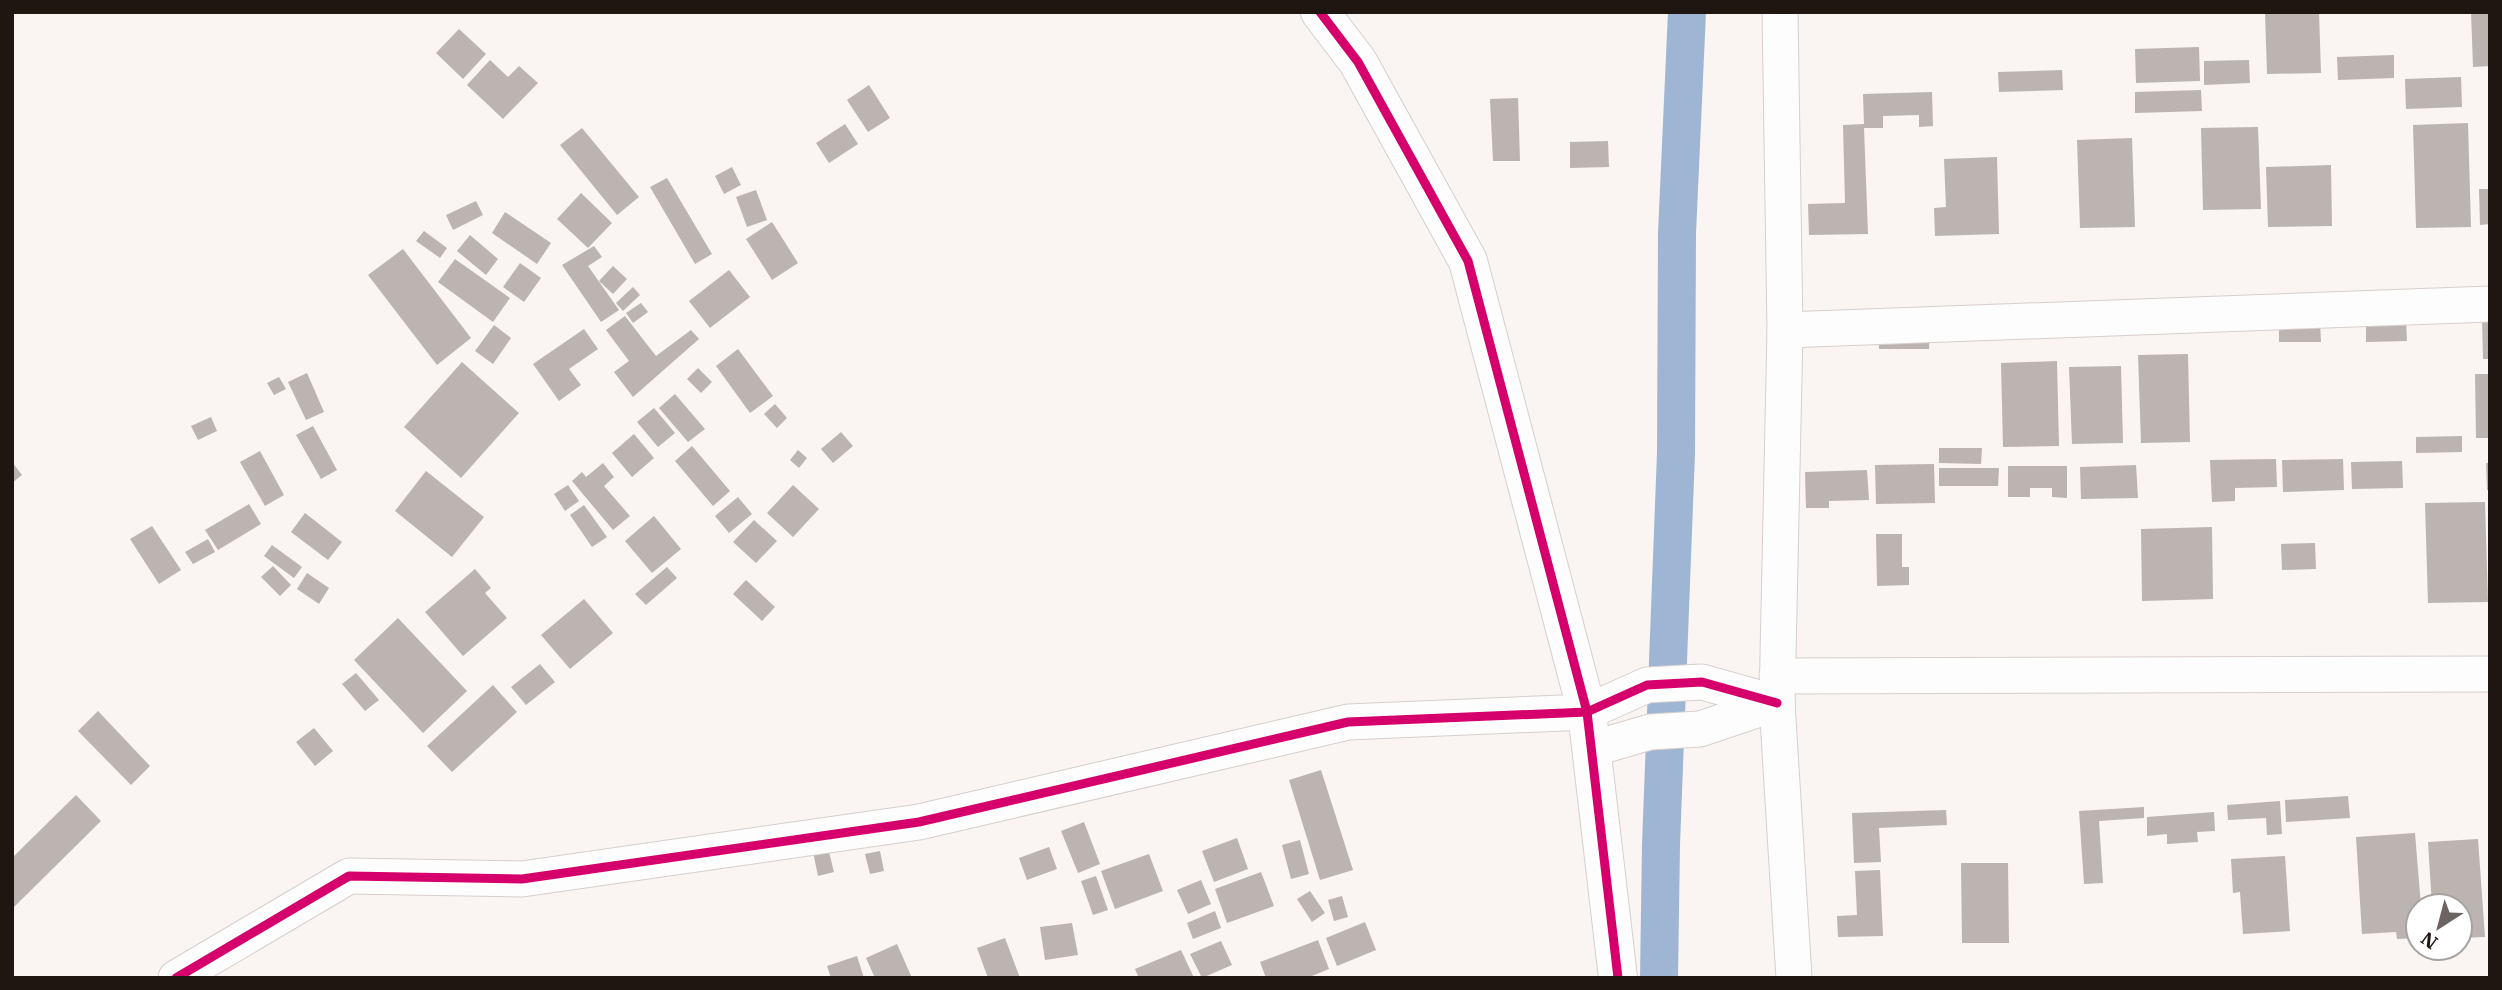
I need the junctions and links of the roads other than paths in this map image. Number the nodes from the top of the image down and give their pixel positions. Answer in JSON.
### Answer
{"nodes":[{"id":1,"x":1320,"y":12,"type":"edge"},
{"id":2,"x":1780,"y":12,"type":"edge"},
{"id":3,"x":2490,"y":304,"type":"edge"},
{"id":4,"x":1785,"y":331,"type":"junction"},
{"id":5,"x":2490,"y":674,"type":"edge"},
{"id":6,"x":1777,"y":690,"type":"junction"},
{"id":7,"x":1587,"y":712,"type":"junction"},
{"id":8,"x":1592,"y":749,"type":"junction"},
{"id":9,"x":176,"y":978,"type":"edge"},
{"id":10,"x":1618,"y":978,"type":"edge"},
{"id":11,"x":1794,"y":978,"type":"edge"}],
"edges":[{"from":1,"to":7,"type":"street"},
{"from":2,"to":4,"type":"street"},
{"from":3,"to":4,"type":"street"},
{"from":4,"to":6,"type":"street"},
{"from":5,"to":6,"type":"street"},
{"from":6,"to":7,"type":"street"},
{"from":6,"to":8,"type":"street"},
{"from":6,"to":11,"type":"street"},
{"from":7,"to":8,"type":"street"},
{"from":7,"to":9,"type":"street"},
{"from":8,"to":10,"type":"street"}]}
